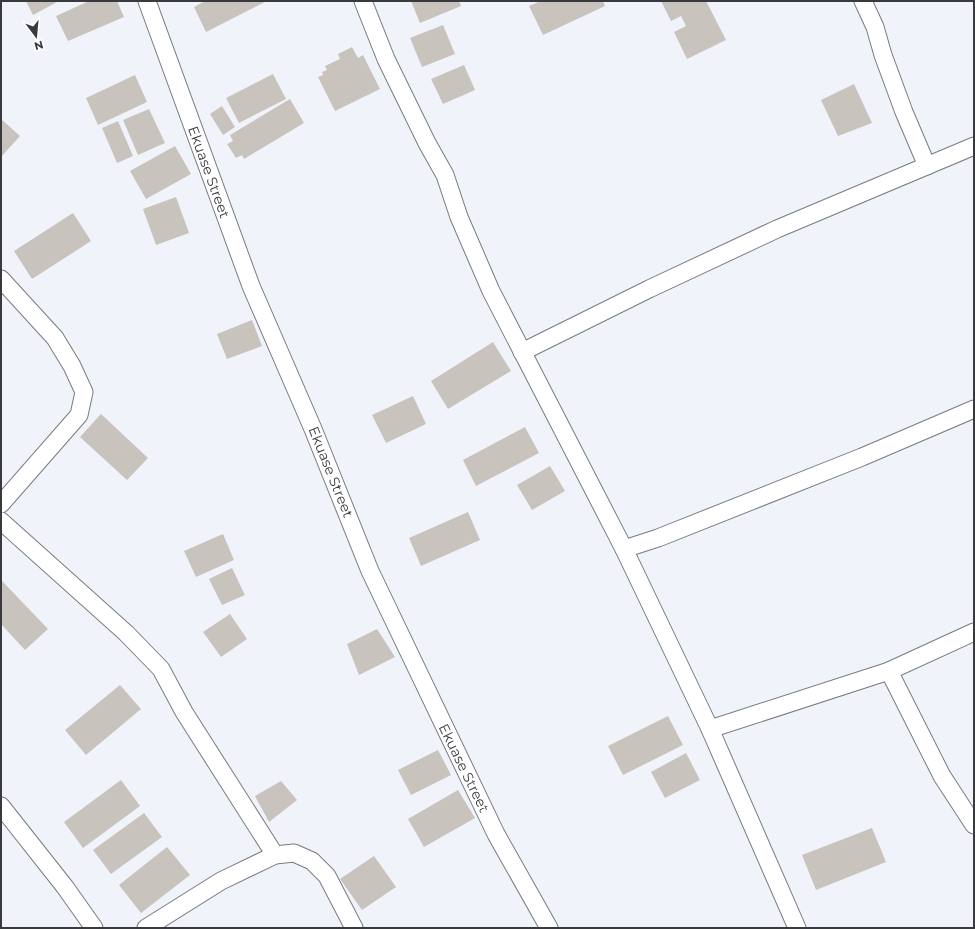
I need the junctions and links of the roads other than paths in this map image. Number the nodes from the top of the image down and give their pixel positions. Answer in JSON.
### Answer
{"nodes":[{"id":1,"x":147,"y":1,"type":"edge"},
{"id":2,"x":363,"y":1,"type":"edge"},
{"id":3,"x":863,"y":1,"type":"edge"},
{"id":4,"x":974,"y":146,"type":"edge"},
{"id":5,"x":927,"y":166,"type":"junction"},
{"id":6,"x":1,"y":279,"type":"edge"},
{"id":7,"x":522,"y":352,"type":"junction"},
{"id":8,"x":974,"y":409,"type":"edge"},
{"id":9,"x":1,"y":504,"type":"edge"},
{"id":10,"x":2,"y":524,"type":"edge"},
{"id":11,"x":624,"y":549,"type":"junction"},
{"id":12,"x":974,"y":632,"type":"edge"},
{"id":13,"x":889,"y":671,"type":"junction"},
{"id":14,"x":710,"y":729,"type":"junction"},
{"id":15,"x":1,"y":806,"type":"edge"},
{"id":16,"x":974,"y":825,"type":"edge"},
{"id":17,"x":275,"y":855,"type":"junction"},
{"id":18,"x":94,"y":928,"type":"edge"},
{"id":19,"x":146,"y":928,"type":"edge"},
{"id":20,"x":354,"y":928,"type":"edge"},
{"id":21,"x":550,"y":928,"type":"edge"},
{"id":22,"x":797,"y":928,"type":"edge"}],
"edges":[{"from":1,"to":21,"type":"street","name":"Ekuase Street"},
{"from":2,"to":7,"type":"street"},
{"from":3,"to":5,"type":"street"},
{"from":4,"to":5,"type":"street"},
{"from":5,"to":7,"type":"street"},
{"from":6,"to":9,"type":"street"},
{"from":7,"to":11,"type":"street"},
{"from":8,"to":11,"type":"street"},
{"from":10,"to":17,"type":"street"},
{"from":11,"to":14,"type":"street"},
{"from":12,"to":13,"type":"street"},
{"from":13,"to":14,"type":"street"},
{"from":13,"to":16,"type":"street"},
{"from":14,"to":22,"type":"street"},
{"from":15,"to":18,"type":"street"},
{"from":17,"to":19,"type":"street"},
{"from":17,"to":20,"type":"street"}]}
